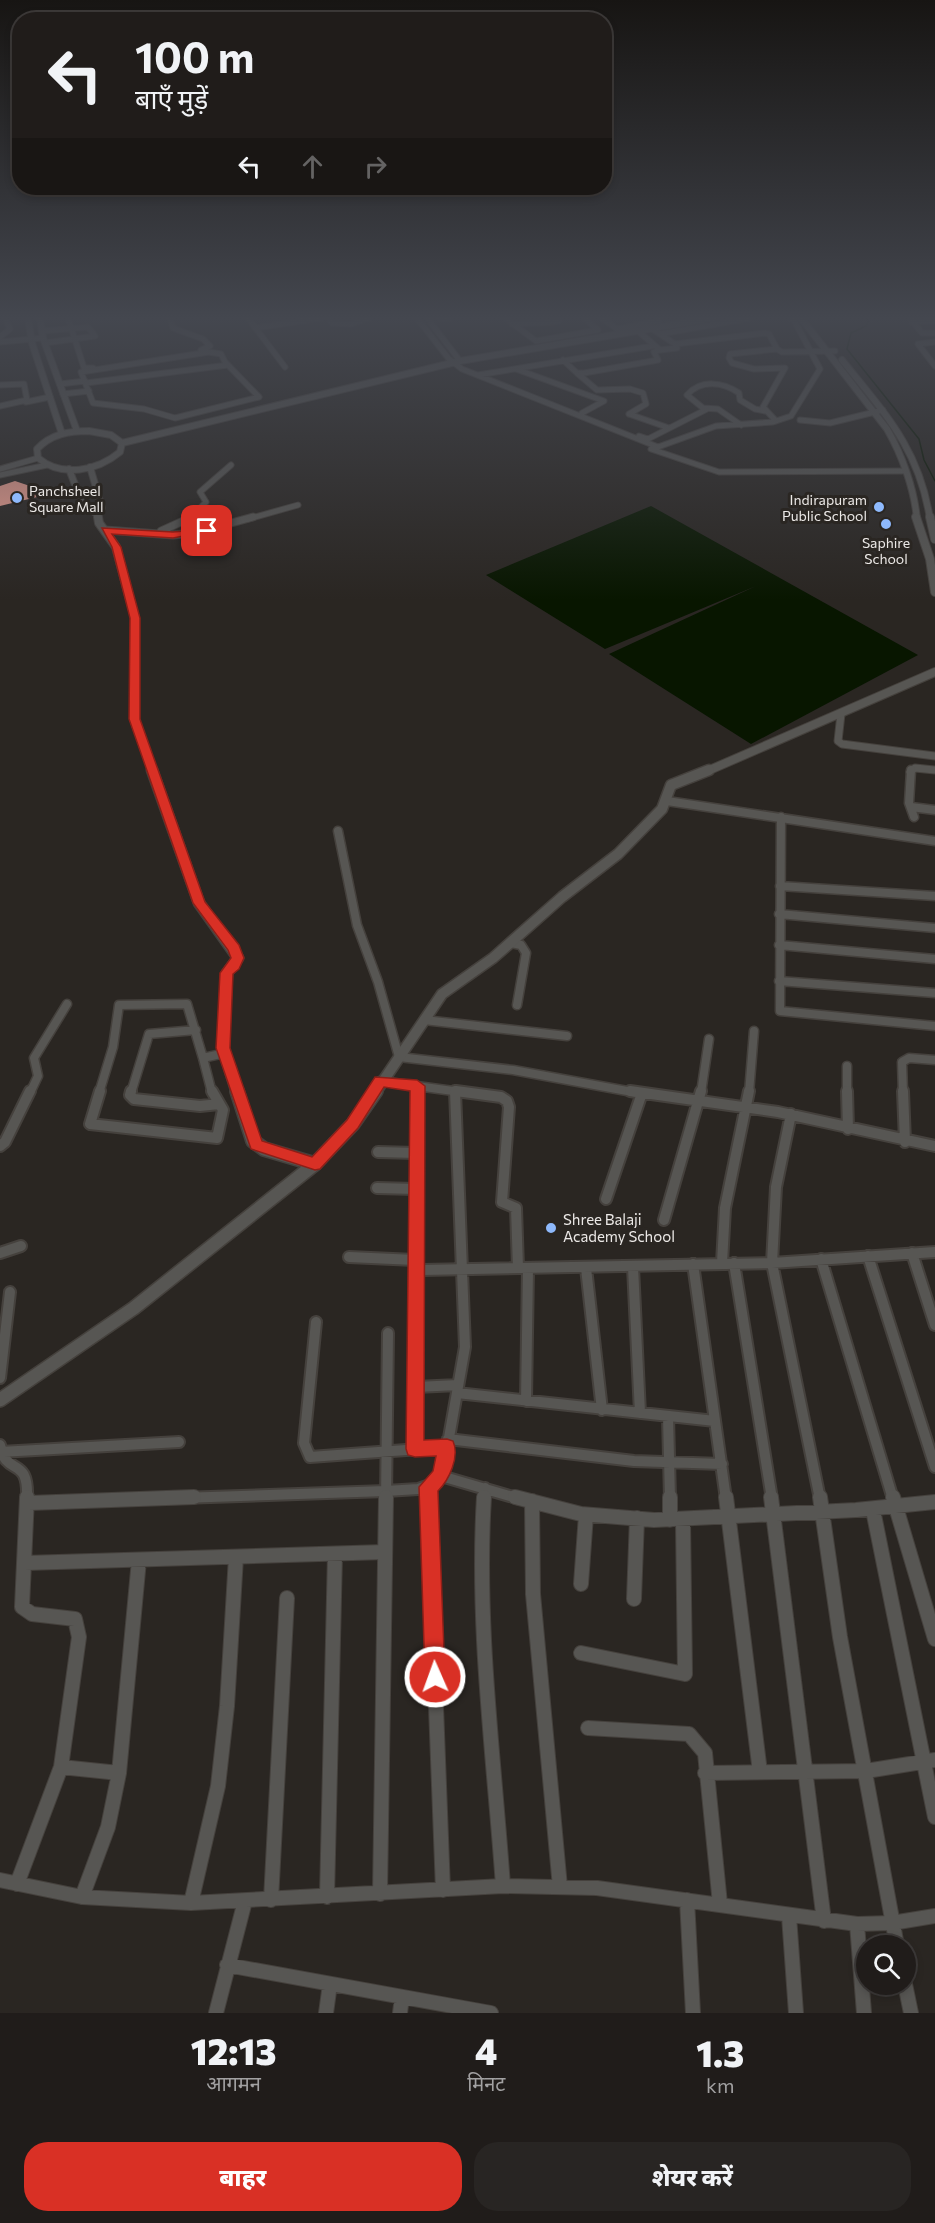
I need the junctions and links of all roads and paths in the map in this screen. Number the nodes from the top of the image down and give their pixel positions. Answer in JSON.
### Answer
{"nodes":[{"id":1,"x":55,"y":412,"type":"edge"},
{"id":2,"x":70,"y":412,"type":"edge"},
{"id":3,"x":153,"y":412,"type":"edge"},
{"id":4,"x":208,"y":412,"type":"edge"},
{"id":5,"x":215,"y":412,"type":"edge"},
{"id":6,"x":235,"y":412,"type":"edge"},
{"id":7,"x":561,"y":412,"type":"edge"},
{"id":8,"x":572,"y":412,"type":"edge"},
{"id":9,"x":579,"y":412,"type":"edge"},
{"id":10,"x":633,"y":412,"type":"edge"},
{"id":11,"x":701,"y":412,"type":"edge"},
{"id":12,"x":722,"y":412,"type":"edge"},
{"id":13,"x":766,"y":412,"type":"edge"},
{"id":14,"x":794,"y":412,"type":"edge"},
{"id":15,"x":873,"y":412,"type":"joint"},
{"id":16,"x":883,"y":412,"type":"edge"},
{"id":17,"x":582,"y":413,"type":"joint"},
{"id":18,"x":776,"y":420,"type":"junction"},
{"id":19,"x":800,"y":420,"type":"dead end"},
{"id":20,"x":743,"y":426,"type":"junction"},
{"id":21,"x":669,"y":428,"type":"junction"},
{"id":22,"x":77,"y":431,"type":"junction"},
{"id":23,"x":62,"y":434,"type":"junction"},
{"id":24,"x":119,"y":440,"type":"junction"},
{"id":25,"x":38,"y":458,"type":"junction"},
{"id":26,"x":46,"y":465,"type":"junction"},
{"id":27,"x":231,"y":465,"type":"dead end"},
{"id":28,"x":90,"y":467,"type":"junction"},
{"id":29,"x":69,"y":470,"type":"junction"},
{"id":30,"x":2,"y":471,"type":"edge"},
{"id":31,"x":905,"y":471,"type":"junction"},
{"id":32,"x":298,"y":505,"type":"dead end"},
{"id":33,"x":98,"y":516,"type":"junction"},
{"id":34,"x":105,"y":530,"type":"junction"},
{"id":35,"x":147,"y":534,"type":"junction"},
{"id":36,"x":935,"y":539,"type":"edge"},
{"id":37,"x":935,"y":592,"type":"edge"},
{"id":38,"x":935,"y":672,"type":"edge"},
{"id":39,"x":841,"y":714,"type":"junction"},
{"id":40,"x":935,"y":756,"type":"edge"},
{"id":41,"x":935,"y":770,"type":"edge"},
{"id":42,"x":667,"y":801,"type":"junction"},
{"id":43,"x":911,"y":807,"type":"junction"},
{"id":44,"x":935,"y":810,"type":"edge"},
{"id":45,"x":781,"y":817,"type":"junction"},
{"id":46,"x":914,"y":818,"type":"dead end"},
{"id":47,"x":338,"y":831,"type":"dead end"},
{"id":48,"x":935,"y":841,"type":"edge"},
{"id":49,"x":780,"y":886,"type":"junction"},
{"id":50,"x":935,"y":896,"type":"edge"},
{"id":51,"x":779,"y":914,"type":"junction"},
{"id":52,"x":935,"y":928,"type":"edge"},
{"id":53,"x":511,"y":943,"type":"junction"},
{"id":54,"x":779,"y":945,"type":"junction"},
{"id":55,"x":935,"y":959,"type":"edge"},
{"id":56,"x":779,"y":981,"type":"junction"},
{"id":57,"x":935,"y":993,"type":"edge"},
{"id":58,"x":67,"y":1004,"type":"dead end"},
{"id":59,"x":517,"y":1005,"type":"dead end"},
{"id":60,"x":424,"y":1020,"type":"junction"},
{"id":61,"x":935,"y":1026,"type":"edge"},
{"id":62,"x":196,"y":1030,"type":"junction"},
{"id":63,"x":754,"y":1032,"type":"dead end"},
{"id":64,"x":567,"y":1036,"type":"dead end"},
{"id":65,"x":709,"y":1039,"type":"dead end"},
{"id":66,"x":225,"y":1053,"type":"junction"},
{"id":67,"x":399,"y":1057,"type":"junction"},
{"id":68,"x":203,"y":1058,"type":"junction"},
{"id":69,"x":935,"y":1060,"type":"edge"},
{"id":70,"x":847,"y":1066,"type":"dead end"},
{"id":71,"x":380,"y":1081,"type":"junction"},
{"id":72,"x":417,"y":1086,"type":"junction"},
{"id":73,"x":455,"y":1090,"type":"junction"},
{"id":74,"x":642,"y":1093,"type":"junction"},
{"id":75,"x":699,"y":1103,"type":"junction"},
{"id":76,"x":219,"y":1104,"type":"junction"},
{"id":77,"x":748,"y":1107,"type":"junction"},
{"id":78,"x":790,"y":1114,"type":"junction"},
{"id":79,"x":848,"y":1129,"type":"junction"},
{"id":80,"x":905,"y":1142,"type":"junction"},
{"id":81,"x":0,"y":1146,"type":"edge"},
{"id":82,"x":935,"y":1146,"type":"edge"},
{"id":83,"x":378,"y":1152,"type":"dead end"},
{"id":84,"x":417,"y":1153,"type":"junction"},
{"id":85,"x":315,"y":1164,"type":"junction"},
{"id":86,"x":377,"y":1188,"type":"dead end"},
{"id":87,"x":416,"y":1189,"type":"junction"},
{"id":88,"x":606,"y":1199,"type":"dead end"},
{"id":89,"x":664,"y":1220,"type":"dead end"},
{"id":90,"x":21,"y":1246,"type":"dead end"},
{"id":91,"x":935,"y":1252,"type":"edge"},
{"id":92,"x":0,"y":1253,"type":"edge"},
{"id":93,"x":912,"y":1253,"type":"junction"},
{"id":94,"x":868,"y":1256,"type":"junction"},
{"id":95,"x":349,"y":1257,"type":"dead end"},
{"id":96,"x":821,"y":1259,"type":"junction"},
{"id":97,"x":728,"y":1263,"type":"junction"},
{"id":98,"x":772,"y":1263,"type":"junction"},
{"id":99,"x":416,"y":1264,"type":"junction"},
{"id":100,"x":693,"y":1264,"type":"junction"},
{"id":101,"x":633,"y":1267,"type":"junction"},
{"id":102,"x":523,"y":1268,"type":"junction"},
{"id":103,"x":586,"y":1268,"type":"junction"},
{"id":104,"x":463,"y":1269,"type":"junction"},
{"id":105,"x":10,"y":1292,"type":"dead end"},
{"id":106,"x":316,"y":1322,"type":"dead end"},
{"id":107,"x":935,"y":1325,"type":"edge"},
{"id":108,"x":388,"y":1333,"type":"dead end"},
{"id":109,"x":0,"y":1373,"type":"edge"},
{"id":110,"x":0,"y":1378,"type":"edge"},
{"id":111,"x":416,"y":1387,"type":"junction"},
{"id":112,"x":457,"y":1389,"type":"junction"},
{"id":113,"x":0,"y":1400,"type":"edge"},
{"id":114,"x":526,"y":1401,"type":"junction"},
{"id":115,"x":602,"y":1410,"type":"junction"},
{"id":116,"x":640,"y":1413,"type":"junction"},
{"id":117,"x":668,"y":1416,"type":"junction"},
{"id":118,"x":715,"y":1421,"type":"junction"},
{"id":119,"x":179,"y":1442,"type":"dead end"},
{"id":120,"x":448,"y":1443,"type":"junction"},
{"id":121,"x":0,"y":1445,"type":"edge"},
{"id":122,"x":415,"y":1449,"type":"junction"},
{"id":123,"x":0,"y":1452,"type":"edge"},
{"id":124,"x":386,"y":1452,"type":"junction"},
{"id":125,"x":669,"y":1462,"type":"junction"},
{"id":126,"x":722,"y":1464,"type":"junction"},
{"id":127,"x":935,"y":1467,"type":"edge"},
{"id":128,"x":441,"y":1476,"type":"junction"},
{"id":129,"x":428,"y":1487,"type":"junction"},
{"id":130,"x":485,"y":1488,"type":"junction"},
{"id":131,"x":386,"y":1491,"type":"junction"},
{"id":132,"x":532,"y":1501,"type":"junction"},
{"id":133,"x":935,"y":1502,"type":"edge"},
{"id":134,"x":29,"y":1503,"type":"junction"},
{"id":135,"x":897,"y":1509,"type":"junction"},
{"id":136,"x":873,"y":1510,"type":"junction"},
{"id":137,"x":823,"y":1512,"type":"junction"},
{"id":138,"x":774,"y":1514,"type":"junction"},
{"id":139,"x":586,"y":1515,"type":"junction"},
{"id":140,"x":637,"y":1518,"type":"junction"},
{"id":141,"x":729,"y":1519,"type":"junction"},
{"id":142,"x":676,"y":1520,"type":"junction"},
{"id":143,"x":385,"y":1552,"type":"junction"},
{"id":144,"x":335,"y":1554,"type":"junction"},
{"id":145,"x":236,"y":1557,"type":"junction"},
{"id":146,"x":140,"y":1560,"type":"junction"},
{"id":147,"x":25,"y":1563,"type":"junction"},
{"id":148,"x":581,"y":1584,"type":"dead end"},
{"id":149,"x":287,"y":1598,"type":"dead end"},
{"id":150,"x":634,"y":1599,"type":"dead end"},
{"id":151,"x":935,"y":1639,"type":"edge"},
{"id":152,"x":581,"y":1653,"type":"dead end"},
{"id":153,"x":588,"y":1728,"type":"dead end"},
{"id":154,"x":929,"y":1761,"type":"edge"},
{"id":155,"x":61,"y":1767,"type":"junction"},
{"id":156,"x":866,"y":1771,"type":"junction"},
{"id":157,"x":760,"y":1772,"type":"junction"},
{"id":158,"x":120,"y":1773,"type":"junction"},
{"id":159,"x":705,"y":1773,"type":"junction"},
{"id":160,"x":806,"y":1773,"type":"junction"},
{"id":161,"x":935,"y":1817,"type":"edge"},
{"id":162,"x":0,"y":1880,"type":"edge"},
{"id":163,"x":17,"y":1884,"type":"junction"},
{"id":164,"x":503,"y":1886,"type":"junction"},
{"id":165,"x":560,"y":1887,"type":"junction"},
{"id":166,"x":443,"y":1890,"type":"junction"},
{"id":167,"x":380,"y":1894,"type":"junction"},
{"id":168,"x":82,"y":1897,"type":"junction"},
{"id":169,"x":327,"y":1897,"type":"junction"},
{"id":170,"x":271,"y":1900,"type":"junction"},
{"id":171,"x":687,"y":1900,"type":"junction"},
{"id":172,"x":245,"y":1901,"type":"junction"},
{"id":173,"x":191,"y":1903,"type":"junction"},
{"id":174,"x":720,"y":1904,"type":"junction"},
{"id":175,"x":789,"y":1916,"type":"junction"},
{"id":176,"x":935,"y":1916,"type":"edge"},
{"id":177,"x":824,"y":1921,"type":"junction"},
{"id":178,"x":892,"y":1923,"type":"junction"},
{"id":179,"x":858,"y":1924,"type":"junction"},
{"id":180,"x":895,"y":1935,"type":"edge"},
{"id":181,"x":227,"y":1965,"type":"junction"},
{"id":182,"x":330,"y":1984,"type":"junction"},
{"id":183,"x":907,"y":1995,"type":"edge"},
{"id":184,"x":402,"y":1997,"type":"junction"},
{"id":185,"x":466,"y":2011,"type":"edge"},
{"id":186,"x":216,"y":2013,"type":"edge"},
{"id":187,"x":326,"y":2013,"type":"edge"},
{"id":188,"x":400,"y":2013,"type":"edge"},
{"id":189,"x":491,"y":2013,"type":"edge"},
{"id":190,"x":693,"y":2013,"type":"edge"},
{"id":191,"x":796,"y":2013,"type":"edge"},
{"id":192,"x":864,"y":2013,"type":"edge"},
{"id":193,"x":911,"y":2013,"type":"edge"}],
"edges":[{"from":1,"to":23,"type":"street"},
{"from":2,"to":22,"type":"street"},
{"from":3,"to":4,"type":"street"},
{"from":5,"to":24,"type":"street"},
{"from":6,"to":24,"type":"street"},
{"from":7,"to":31,"type":"street"},
{"from":8,"to":20,"type":"street"},
{"from":9,"to":17,"type":"street"},
{"from":10,"to":21,"type":"street"},
{"from":11,"to":21,"type":"street"},
{"from":12,"to":20,"type":"street"},
{"from":13,"to":18,"type":"street"},
{"from":14,"to":18,"type":"street"},
{"from":15,"to":19,"type":"street"},
{"from":15,"to":31,"type":"street"},
{"from":16,"to":36,"type":"street"},
{"from":17,"to":21,"type":"street"},
{"from":18,"to":20,"type":"street"},
{"from":22,"to":23,"type":"street"},
{"from":22,"to":24,"type":"street"},
{"from":23,"to":25,"type":"street"},
{"from":24,"to":28,"type":"street"},
{"from":25,"to":26,"type":"street"},
{"from":25,"to":30,"type":"street"},
{"from":26,"to":29,"type":"street"},
{"from":26,"to":30,"type":"street"},
{"from":27,"to":35,"type":"street"},
{"from":28,"to":29,"type":"street"},
{"from":28,"to":33,"type":"street"},
{"from":29,"to":33,"type":"street"},
{"from":31,"to":37,"type":"street"},
{"from":32,"to":35,"type":"street"},
{"from":33,"to":34,"type":"street"},
{"from":34,"to":35,"type":"street"},
{"from":34,"to":66,"type":"street"},
{"from":38,"to":39,"type":"street"},
{"from":39,"to":40,"type":"street"},
{"from":39,"to":42,"type":"street"},
{"from":41,"to":43,"type":"street"},
{"from":42,"to":45,"type":"street"},
{"from":42,"to":53,"type":"street"},
{"from":43,"to":44,"type":"street"},
{"from":43,"to":46,"type":"street"},
{"from":45,"to":48,"type":"street"},
{"from":45,"to":49,"type":"street"},
{"from":47,"to":67,"type":"street"},
{"from":49,"to":50,"type":"street"},
{"from":49,"to":51,"type":"street"},
{"from":51,"to":52,"type":"street"},
{"from":51,"to":54,"type":"street"},
{"from":53,"to":59,"type":"street"},
{"from":53,"to":60,"type":"street"},
{"from":54,"to":55,"type":"street"},
{"from":54,"to":56,"type":"street"},
{"from":56,"to":57,"type":"street"},
{"from":56,"to":61,"type":"street"},
{"from":58,"to":81,"type":"street"},
{"from":60,"to":64,"type":"street"},
{"from":60,"to":67,"type":"street"},
{"from":62,"to":68,"type":"street"},
{"from":62,"to":76,"type":"street"},
{"from":62,"to":76,"type":"street"},
{"from":63,"to":77,"type":"street"},
{"from":65,"to":75,"type":"street"},
{"from":66,"to":68,"type":"street"},
{"from":66,"to":85,"type":"street"},
{"from":67,"to":71,"type":"street"},
{"from":67,"to":74,"type":"street"},
{"from":68,"to":76,"type":"street"},
{"from":69,"to":80,"type":"street"},
{"from":70,"to":79,"type":"street"},
{"from":71,"to":72,"type":"street"},
{"from":71,"to":85,"type":"street"},
{"from":72,"to":73,"type":"street"},
{"from":72,"to":84,"type":"street"},
{"from":73,"to":102,"type":"street"},
{"from":73,"to":104,"type":"street"},
{"from":74,"to":75,"type":"street"},
{"from":74,"to":88,"type":"street"},
{"from":75,"to":77,"type":"street"},
{"from":75,"to":89,"type":"street"},
{"from":77,"to":78,"type":"street"},
{"from":77,"to":97,"type":"street"},
{"from":78,"to":79,"type":"street"},
{"from":78,"to":98,"type":"street"},
{"from":79,"to":80,"type":"street"},
{"from":80,"to":82,"type":"street"},
{"from":83,"to":84,"type":"street"},
{"from":84,"to":87,"type":"street"},
{"from":85,"to":113,"type":"street"},
{"from":86,"to":87,"type":"street"},
{"from":87,"to":99,"type":"street"},
{"from":90,"to":92,"type":"street"},
{"from":91,"to":93,"type":"street"},
{"from":93,"to":94,"type":"street"},
{"from":93,"to":107,"type":"street"},
{"from":94,"to":96,"type":"street"},
{"from":94,"to":127,"type":"street"},
{"from":95,"to":99,"type":"street"},
{"from":96,"to":98,"type":"street"},
{"from":96,"to":135,"type":"street"},
{"from":97,"to":98,"type":"street"},
{"from":97,"to":100,"type":"street"},
{"from":97,"to":138,"type":"street"},
{"from":98,"to":137,"type":"street"},
{"from":99,"to":104,"type":"street"},
{"from":99,"to":111,"type":"street"},
{"from":100,"to":101,"type":"street"},
{"from":100,"to":118,"type":"street"},
{"from":101,"to":103,"type":"street"},
{"from":101,"to":116,"type":"street"},
{"from":102,"to":103,"type":"street"},
{"from":102,"to":104,"type":"street"},
{"from":102,"to":114,"type":"street"},
{"from":103,"to":115,"type":"street"},
{"from":104,"to":112,"type":"street"},
{"from":105,"to":109,"type":"street"},
{"from":106,"to":124,"type":"street"},
{"from":108,"to":124,"type":"street"},
{"from":109,"to":110,"type":"street"},
{"from":111,"to":112,"type":"street"},
{"from":111,"to":122,"type":"street"},
{"from":112,"to":114,"type":"street"},
{"from":112,"to":120,"type":"street"},
{"from":114,"to":115,"type":"street"},
{"from":115,"to":116,"type":"street"},
{"from":116,"to":117,"type":"street"},
{"from":117,"to":118,"type":"street"},
{"from":117,"to":125,"type":"street"},
{"from":118,"to":126,"type":"street"},
{"from":119,"to":123,"type":"street"},
{"from":120,"to":122,"type":"street"},
{"from":120,"to":125,"type":"street"},
{"from":120,"to":128,"type":"street"},
{"from":121,"to":123,"type":"street"},
{"from":122,"to":124,"type":"street"},
{"from":123,"to":134,"type":"street"},
{"from":124,"to":131,"type":"street"},
{"from":125,"to":126,"type":"street"},
{"from":125,"to":142,"type":"street"},
{"from":126,"to":141,"type":"street"},
{"from":128,"to":129,"type":"street"},
{"from":128,"to":130,"type":"street"},
{"from":129,"to":131,"type":"street"},
{"from":129,"to":166,"type":"street"},
{"from":130,"to":132,"type":"street"},
{"from":130,"to":164,"type":"street"},
{"from":131,"to":134,"type":"street"},
{"from":131,"to":143,"type":"street"},
{"from":132,"to":139,"type":"street"},
{"from":132,"to":165,"type":"street"},
{"from":133,"to":135,"type":"street"},
{"from":134,"to":147,"type":"street"},
{"from":135,"to":136,"type":"street"},
{"from":135,"to":151,"type":"street"},
{"from":136,"to":137,"type":"street"},
{"from":136,"to":154,"type":"street"},
{"from":137,"to":138,"type":"street"},
{"from":137,"to":156,"type":"street"},
{"from":138,"to":141,"type":"street"},
{"from":138,"to":160,"type":"street"},
{"from":139,"to":140,"type":"street"},
{"from":139,"to":148,"type":"street"},
{"from":140,"to":142,"type":"street"},
{"from":140,"to":150,"type":"street"},
{"from":141,"to":142,"type":"street"},
{"from":141,"to":157,"type":"street"},
{"from":142,"to":152,"type":"street"},
{"from":143,"to":144,"type":"street"},
{"from":143,"to":167,"type":"street"},
{"from":144,"to":145,"type":"street"},
{"from":144,"to":169,"type":"street"},
{"from":145,"to":146,"type":"street"},
{"from":145,"to":173,"type":"street"},
{"from":146,"to":147,"type":"street"},
{"from":146,"to":158,"type":"street"},
{"from":147,"to":155,"type":"street"},
{"from":149,"to":170,"type":"street"},
{"from":153,"to":159,"type":"street"},
{"from":154,"to":156,"type":"street"},
{"from":154,"to":161,"type":"street"},
{"from":155,"to":158,"type":"street"},
{"from":155,"to":163,"type":"street"},
{"from":156,"to":160,"type":"street"},
{"from":156,"to":178,"type":"street"},
{"from":157,"to":159,"type":"street"},
{"from":157,"to":160,"type":"street"},
{"from":158,"to":168,"type":"street"},
{"from":159,"to":174,"type":"street"},
{"from":160,"to":177,"type":"street"},
{"from":162,"to":163,"type":"street"},
{"from":163,"to":168,"type":"street"},
{"from":164,"to":165,"type":"street"},
{"from":164,"to":166,"type":"street"},
{"from":165,"to":171,"type":"street"},
{"from":166,"to":167,"type":"street"},
{"from":167,"to":169,"type":"street"},
{"from":168,"to":173,"type":"street"},
{"from":169,"to":170,"type":"street"},
{"from":170,"to":172,"type":"street"},
{"from":171,"to":174,"type":"street"},
{"from":171,"to":190,"type":"street"},
{"from":172,"to":173,"type":"street"},
{"from":172,"to":181,"type":"street"},
{"from":174,"to":175,"type":"street"},
{"from":175,"to":177,"type":"street"},
{"from":175,"to":191,"type":"street"},
{"from":176,"to":178,"type":"street"},
{"from":177,"to":179,"type":"street"},
{"from":178,"to":179,"type":"street"},
{"from":178,"to":180,"type":"street"},
{"from":179,"to":192,"type":"street"},
{"from":181,"to":182,"type":"street"},
{"from":181,"to":186,"type":"street"},
{"from":182,"to":184,"type":"street"},
{"from":182,"to":187,"type":"street"},
{"from":183,"to":193,"type":"street"},
{"from":184,"to":185,"type":"street"},
{"from":184,"to":188,"type":"street"},
{"from":185,"to":189,"type":"street"}]}
